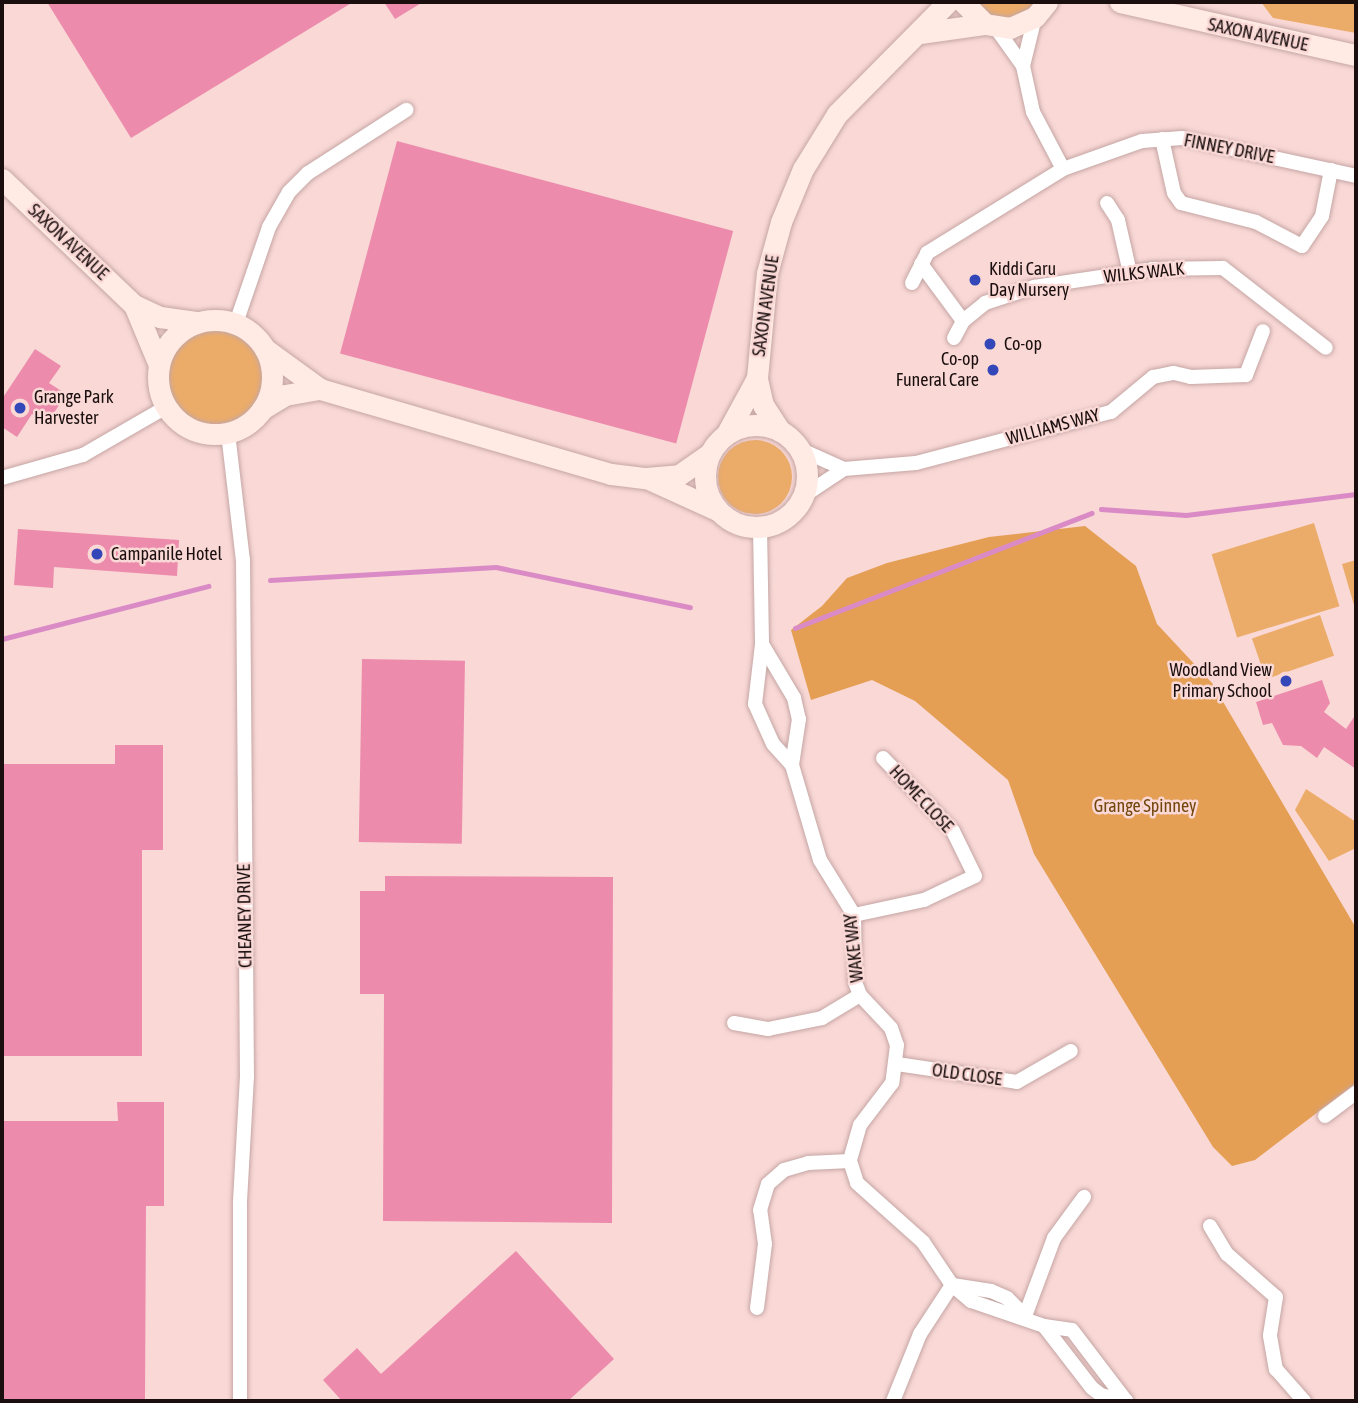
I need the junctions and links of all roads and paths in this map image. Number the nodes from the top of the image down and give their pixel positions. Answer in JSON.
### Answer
{"nodes":[{"id":1,"x":948,"y":2,"type":"edge"},
{"id":2,"x":963,"y":2,"type":"edge"},
{"id":3,"x":1120,"y":2,"type":"edge"},
{"id":4,"x":1046,"y":7,"type":"edge"},
{"id":5,"x":991,"y":26,"type":"junction"},
{"id":6,"x":920,"y":33,"type":"junction"},
{"id":7,"x":1356,"y":55,"type":"edge"},
{"id":8,"x":1023,"y":66,"type":"junction"},
{"id":9,"x":406,"y":110,"type":"dead end"},
{"id":10,"x":1162,"y":139,"type":"junction"},
{"id":11,"x":1063,"y":169,"type":"junction"},
{"id":12,"x":1331,"y":170,"type":"junction"},
{"id":13,"x":1356,"y":176,"type":"edge"},
{"id":14,"x":2,"y":179,"type":"edge"},
{"id":15,"x":1107,"y":203,"type":"dead end"},
{"id":16,"x":921,"y":264,"type":"junction"},
{"id":17,"x":1130,"y":273,"type":"junction"},
{"id":18,"x":912,"y":283,"type":"dead end"},
{"id":19,"x":134,"y":305,"type":"junction"},
{"id":20,"x":963,"y":321,"type":"junction"},
{"id":21,"x":195,"y":322,"type":"junction"},
{"id":22,"x":236,"y":323,"type":"junction"},
{"id":23,"x":1263,"y":331,"type":"dead end"},
{"id":24,"x":954,"y":338,"type":"dead end"},
{"id":25,"x":1326,"y":348,"type":"dead end"},
{"id":26,"x":265,"y":349,"type":"junction"},
{"id":27,"x":159,"y":365,"type":"junction"},
{"id":28,"x":757,"y":378,"type":"junction"},
{"id":29,"x":320,"y":389,"type":"junction"},
{"id":30,"x":166,"y":407,"type":"junction"},
{"id":31,"x":262,"y":409,"type":"junction"},
{"id":32,"x":780,"y":431,"type":"junction"},
{"id":33,"x":228,"y":433,"type":"junction"},
{"id":34,"x":727,"y":433,"type":"junction"},
{"id":35,"x":799,"y":449,"type":"junction"},
{"id":36,"x":709,"y":454,"type":"junction"},
{"id":37,"x":844,"y":469,"type":"junction"},
{"id":38,"x":2,"y":478,"type":"edge"},
{"id":39,"x":646,"y":478,"type":"junction"},
{"id":40,"x":802,"y":497,"type":"junction"},
{"id":41,"x":718,"y":510,"type":"junction"},
{"id":42,"x":760,"y":527,"type":"junction"},
{"id":43,"x":762,"y":644,"type":"junction"},
{"id":44,"x":883,"y":758,"type":"dead end"},
{"id":45,"x":792,"y":765,"type":"junction"},
{"id":46,"x":854,"y":915,"type":"junction"},
{"id":47,"x":860,"y":995,"type":"junction"},
{"id":48,"x":734,"y":1023,"type":"dead end"},
{"id":49,"x":1071,"y":1051,"type":"dead end"},
{"id":50,"x":897,"y":1064,"type":"junction"},
{"id":51,"x":1356,"y":1093,"type":"edge"},
{"id":52,"x":1325,"y":1116,"type":"dead end"},
{"id":53,"x":850,"y":1161,"type":"junction"},
{"id":54,"x":1084,"y":1197,"type":"dead end"},
{"id":55,"x":1210,"y":1226,"type":"dead end"},
{"id":56,"x":952,"y":1285,"type":"junction"},
{"id":57,"x":757,"y":1307,"type":"dead end"},
{"id":58,"x":1025,"y":1316,"type":"junction"},
{"id":59,"x":240,"y":1401,"type":"edge"},
{"id":60,"x":893,"y":1401,"type":"edge"},
{"id":61,"x":1126,"y":1401,"type":"edge"},
{"id":62,"x":1304,"y":1401,"type":"edge"}],
"edges":[{"from":1,"to":6,"type":"street","name":"SAXON AVENUE"},
{"from":2,"to":5,"type":"street"},
{"from":3,"to":7,"type":"street","name":"SAXON AVENUE"},
{"from":4,"to":5,"type":"street"},
{"from":4,"to":8,"type":"street"},
{"from":5,"to":6,"type":"street"},
{"from":5,"to":8,"type":"street"},
{"from":6,"to":28,"type":"street","name":"SAXON AVENUE"},
{"from":8,"to":11,"type":"street"},
{"from":9,"to":22,"type":"street"},
{"from":10,"to":11,"type":"street","name":"FINNEY DRIVE"},
{"from":10,"to":12,"type":"street","name":"FINNEY DRIVE"},
{"from":10,"to":12,"type":"street"},
{"from":11,"to":16,"type":"street","name":"FINNEY DRIVE"},
{"from":12,"to":13,"type":"street","name":"FINNEY DRIVE"},
{"from":14,"to":19,"type":"street","name":"SAXON AVENUE"},
{"from":15,"to":17,"type":"street"},
{"from":16,"to":18,"type":"street","name":"FINNEY DRIVE"},
{"from":16,"to":20,"type":"street"},
{"from":17,"to":20,"type":"street","name":"WILKS WALK"},
{"from":17,"to":25,"type":"street","name":"WILKS WALK"},
{"from":19,"to":21,"type":"street","name":"SAXON AVENUE"},
{"from":19,"to":27,"type":"street","name":"SAXON AVENUE"},
{"from":20,"to":24,"type":"street","name":"WILKS WALK"},
{"from":21,"to":22,"type":"street"},
{"from":21,"to":27,"type":"street"},
{"from":22,"to":26,"type":"street"},
{"from":23,"to":37,"type":"street","name":"WILLIAMS WAY"},
{"from":26,"to":29,"type":"street"},
{"from":26,"to":31,"type":"street"},
{"from":27,"to":30,"type":"street"},
{"from":28,"to":32,"type":"street","name":"SAXON AVENUE"},
{"from":28,"to":34,"type":"street","name":"SAXON AVENUE"},
{"from":29,"to":31,"type":"street"},
{"from":29,"to":39,"type":"street"},
{"from":30,"to":33,"type":"street"},
{"from":30,"to":38,"type":"street"},
{"from":31,"to":33,"type":"street"},
{"from":32,"to":34,"type":"street"},
{"from":32,"to":35,"type":"street"},
{"from":33,"to":59,"type":"street","name":"CHEANEY DRIVE"},
{"from":34,"to":36,"type":"street"},
{"from":35,"to":37,"type":"street","name":"WILLIAMS WAY"},
{"from":35,"to":40,"type":"street"},
{"from":36,"to":39,"type":"street"},
{"from":36,"to":41,"type":"street"},
{"from":37,"to":40,"type":"street","name":"WILLIAMS WAY"},
{"from":39,"to":41,"type":"street"},
{"from":40,"to":42,"type":"street"},
{"from":41,"to":42,"type":"street"},
{"from":42,"to":43,"type":"street","name":"WAKE WAY"},
{"from":43,"to":45,"type":"street","name":"WAKE WAY"},
{"from":43,"to":45,"type":"street","name":"WAKE WAY"},
{"from":44,"to":46,"type":"street","name":"HOME CLOSE"},
{"from":45,"to":46,"type":"street","name":"WAKE WAY"},
{"from":46,"to":47,"type":"street","name":"WAKE WAY"},
{"from":47,"to":48,"type":"street"},
{"from":47,"to":50,"type":"street","name":"WAKE WAY"},
{"from":49,"to":50,"type":"street","name":"OLD CLOSE"},
{"from":50,"to":53,"type":"street"},
{"from":51,"to":52,"type":"street"},
{"from":53,"to":56,"type":"street"},
{"from":53,"to":57,"type":"street"},
{"from":54,"to":58,"type":"street"},
{"from":55,"to":62,"type":"street"},
{"from":56,"to":58,"type":"street"},
{"from":56,"to":60,"type":"street"},
{"from":58,"to":61,"type":"street"}]}
